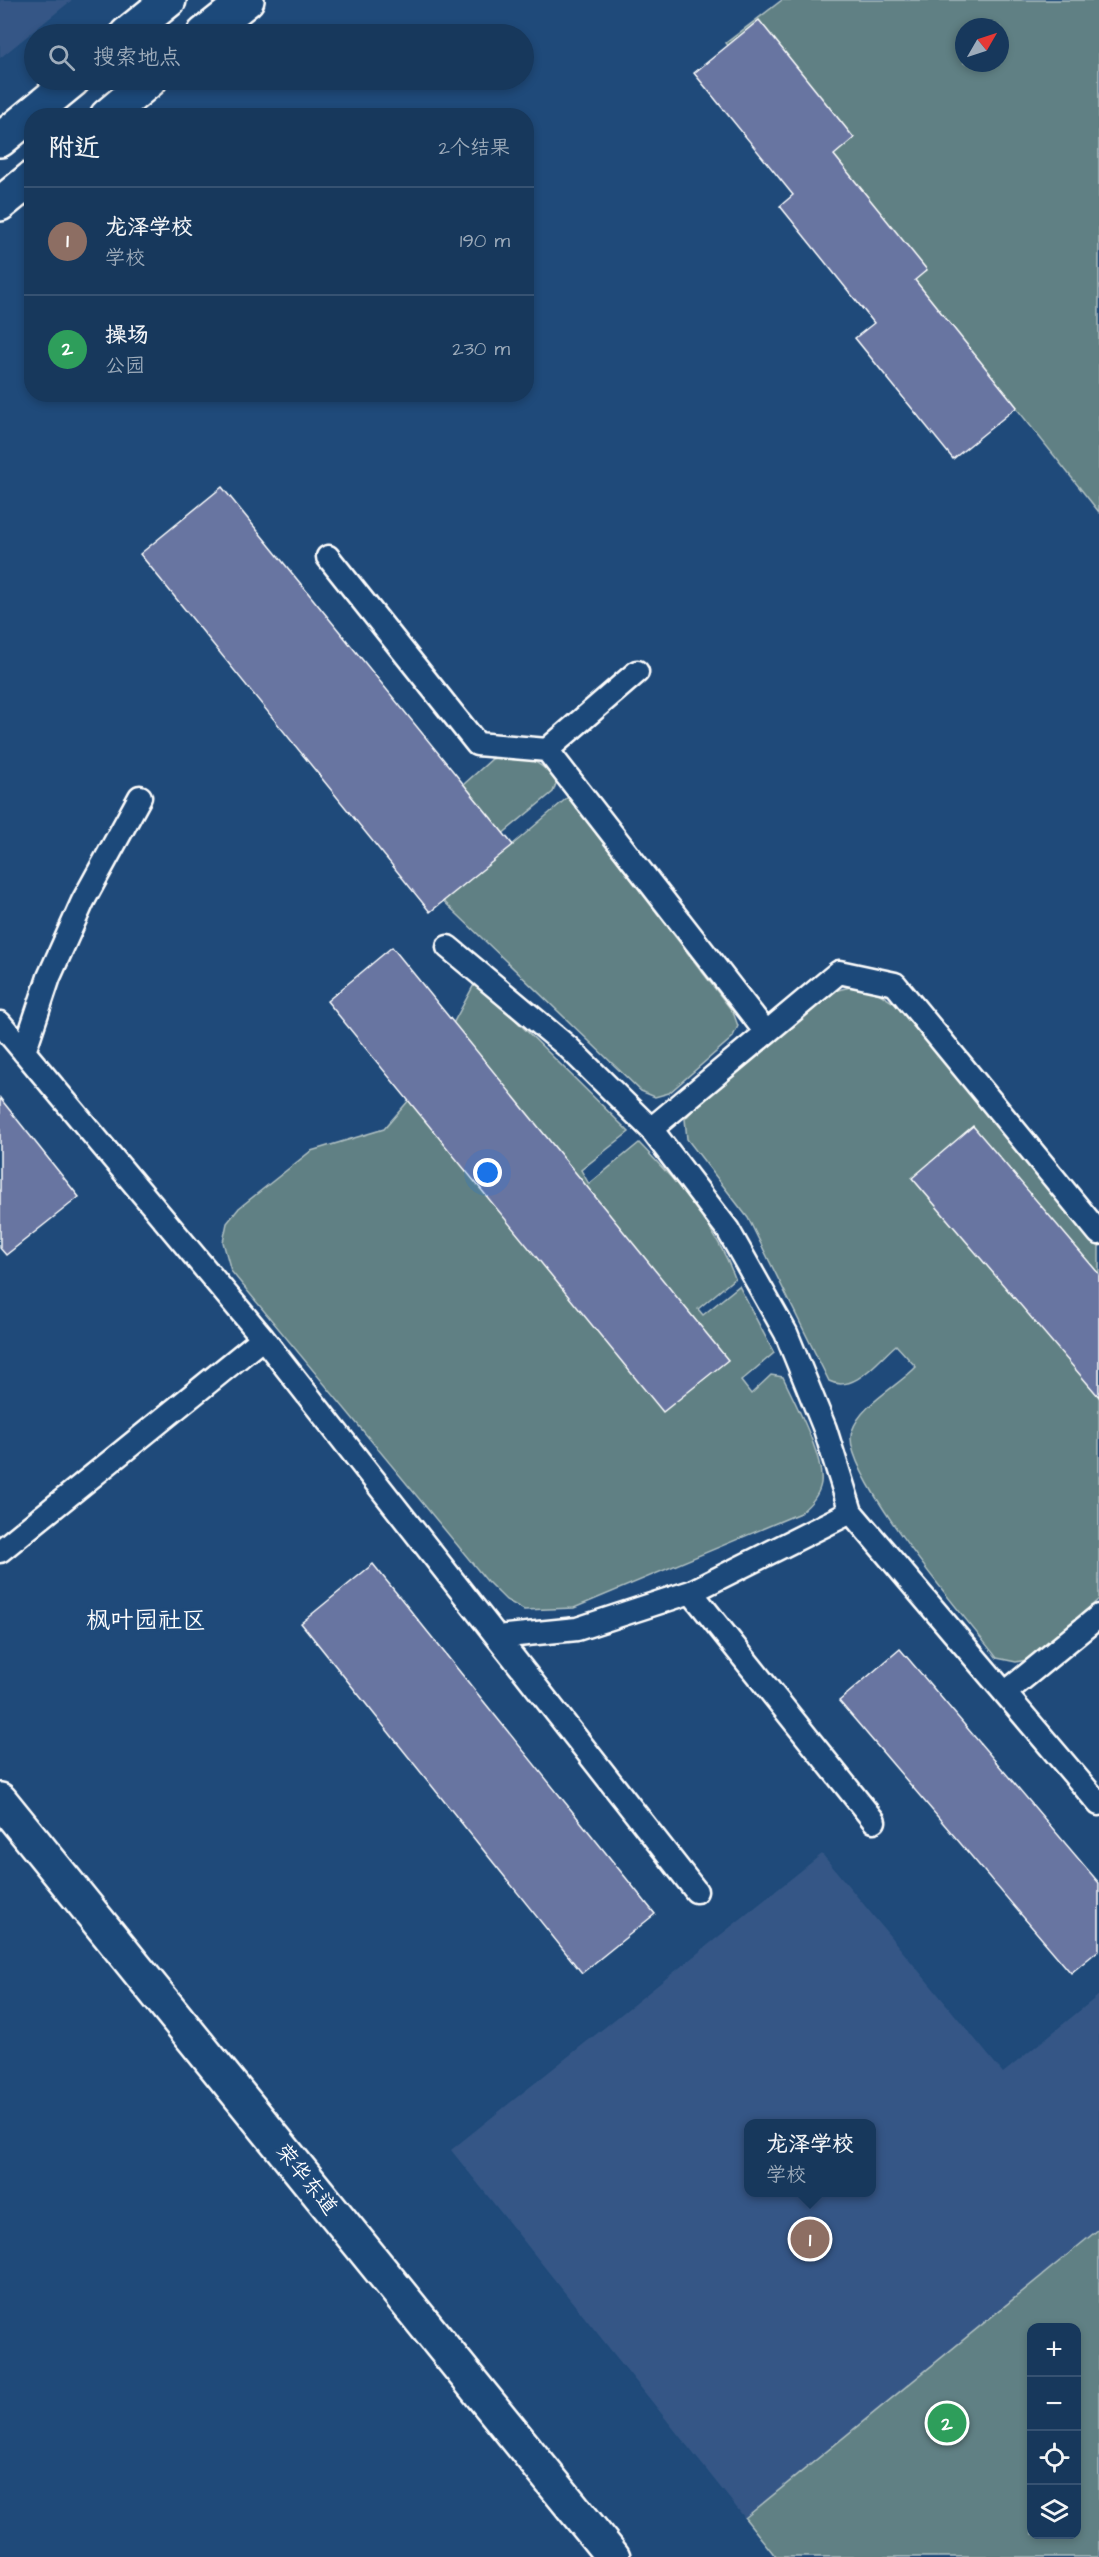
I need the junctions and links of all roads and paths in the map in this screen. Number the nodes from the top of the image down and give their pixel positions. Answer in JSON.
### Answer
{"nodes":[{"id":1,"x":169,"y":0,"type":"edge"},
{"id":2,"x":233,"y":4,"type":"edge"},
{"id":3,"x":139,"y":24,"type":"edge"},
{"id":4,"x":214,"y":24,"type":"edge"},
{"id":5,"x":61,"y":90,"type":"edge"},
{"id":6,"x":138,"y":90,"type":"edge"},
{"id":7,"x":39,"y":108,"type":"edge"},
{"id":8,"x":117,"y":108,"type":"edge"},
{"id":9,"x":24,"y":120,"type":"edge"},
{"id":10,"x":0,"y":140,"type":"edge"},
{"id":11,"x":24,"y":184,"type":"edge"},
{"id":12,"x":0,"y":204,"type":"edge"},
{"id":13,"x":328,"y":557,"type":"dead end"},
{"id":14,"x":637,"y":672,"type":"dead end"},
{"id":15,"x":547,"y":750,"type":"junction"},
{"id":16,"x":140,"y":797,"type":"dead end"},
{"id":17,"x":448,"y":947,"type":"dead end"},
{"id":18,"x":0,"y":1023,"type":"edge"},
{"id":19,"x":765,"y":1031,"type":"junction"},
{"id":20,"x":24,"y":1052,"type":"junction"},
{"id":21,"x":651,"y":1129,"type":"junction"},
{"id":22,"x":1099,"y":1233,"type":"edge"},
{"id":23,"x":263,"y":1338,"type":"junction"},
{"id":24,"x":851,"y":1512,"type":"junction"},
{"id":25,"x":0,"y":1551,"type":"edge"},
{"id":26,"x":691,"y":1592,"type":"junction"},
{"id":27,"x":1099,"y":1616,"type":"edge"},
{"id":28,"x":497,"y":1637,"type":"junction"},
{"id":29,"x":1005,"y":1693,"type":"junction"},
{"id":30,"x":0,"y":1800,"type":"edge"},
{"id":31,"x":1099,"y":1804,"type":"edge"},
{"id":32,"x":874,"y":1821,"type":"dead end"},
{"id":33,"x":696,"y":1891,"type":"dead end"},
{"id":34,"x":613,"y":2557,"type":"edge"}],
"edges":[{"from":1,"to":3,"type":"street"},
{"from":2,"to":4,"type":"street"},
{"from":5,"to":7,"type":"street"},
{"from":6,"to":8,"type":"street"},
{"from":9,"to":10,"type":"street"},
{"from":11,"to":12,"type":"street"},
{"from":13,"to":15,"type":"lane"},
{"from":14,"to":15,"type":"lane"},
{"from":15,"to":19,"type":"lane"},
{"from":16,"to":20,"type":"lane"},
{"from":17,"to":21,"type":"lane"},
{"from":18,"to":20,"type":"lane"},
{"from":19,"to":21,"type":"lane"},
{"from":19,"to":22,"type":"lane"},
{"from":20,"to":23,"type":"lane"},
{"from":21,"to":24,"type":"lane"},
{"from":23,"to":25,"type":"lane"},
{"from":23,"to":28,"type":"lane"},
{"from":24,"to":26,"type":"lane"},
{"from":24,"to":29,"type":"lane"},
{"from":26,"to":28,"type":"lane"},
{"from":26,"to":32,"type":"lane"},
{"from":27,"to":29,"type":"lane"},
{"from":28,"to":33,"type":"lane"},
{"from":29,"to":31,"type":"lane"},
{"from":30,"to":34,"type":"street","name":"荣华东道"}]}
